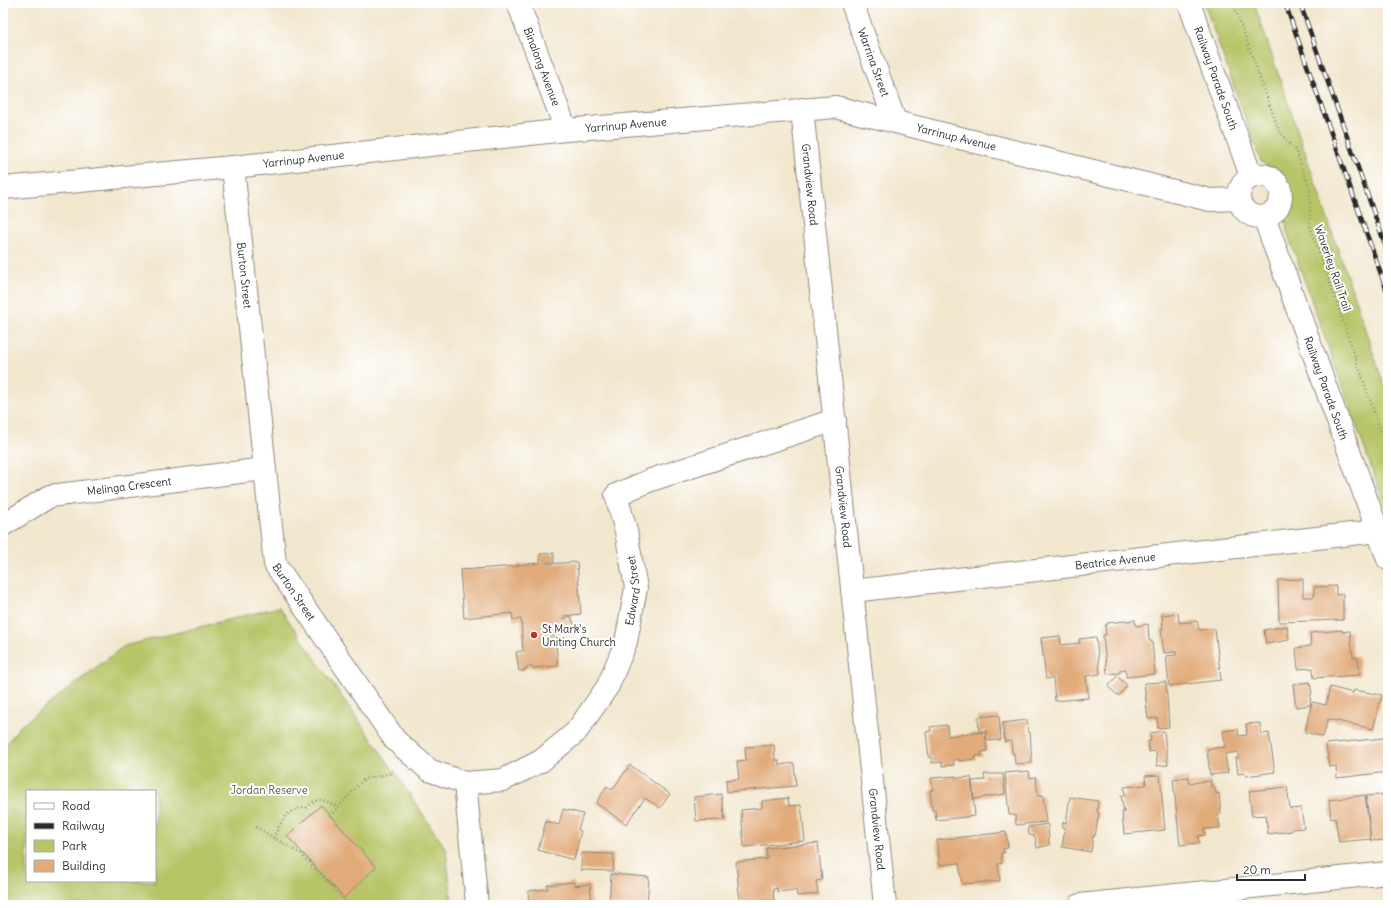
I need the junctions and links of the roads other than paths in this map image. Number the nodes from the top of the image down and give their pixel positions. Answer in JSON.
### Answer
{"nodes":[{"id":1,"x":518,"y":3,"type":"edge"},
{"id":2,"x":852,"y":3,"type":"edge"},
{"id":3,"x":1189,"y":3,"type":"edge"},
{"id":4,"x":802,"y":109,"type":"junction"},
{"id":5,"x":895,"y":122,"type":"junction"},
{"id":6,"x":566,"y":130,"type":"junction"},
{"id":7,"x":233,"y":167,"type":"junction"},
{"id":8,"x":1251,"y":176,"type":"junction"},
{"id":9,"x":3,"y":188,"type":"edge"},
{"id":10,"x":1239,"y":199,"type":"junction"},
{"id":11,"x":1264,"y":216,"type":"junction"},
{"id":12,"x":835,"y":420,"type":"junction"},
{"id":13,"x":264,"y":469,"type":"junction"},
{"id":14,"x":3,"y":525,"type":"edge"},
{"id":15,"x":1378,"y":531,"type":"junction"},
{"id":16,"x":1388,"y":559,"type":"edge"},
{"id":17,"x":852,"y":591,"type":"junction"},
{"id":18,"x":465,"y":783,"type":"junction"},
{"id":19,"x":1388,"y":873,"type":"edge"},
{"id":20,"x":477,"y":905,"type":"edge"},
{"id":21,"x":884,"y":905,"type":"edge"},
{"id":22,"x":1080,"y":905,"type":"edge"}],
"edges":[{"from":1,"to":6,"type":"street","name":"Binalong Avenue"},
{"from":2,"to":5,"type":"street","name":"Warrina Street"},
{"from":3,"to":8,"type":"street","name":"Railway Parade South"},
{"from":4,"to":5,"type":"street","name":"Yarrinup Avenue"},
{"from":4,"to":6,"type":"street","name":"Yarrinup Avenue"},
{"from":4,"to":12,"type":"street","name":"Grandview Road"},
{"from":5,"to":10,"type":"street","name":"Yarrinup Avenue"},
{"from":6,"to":7,"type":"street","name":"Yarrinup Avenue"},
{"from":7,"to":9,"type":"street","name":"Yarrinup Avenue"},
{"from":7,"to":13,"type":"street","name":"Burton Street"},
{"from":8,"to":10,"type":"street"},
{"from":8,"to":11,"type":"street"},
{"from":10,"to":11,"type":"street"},
{"from":11,"to":15,"type":"street","name":"Railway Parade South"},
{"from":12,"to":17,"type":"street","name":"Grandview Road"},
{"from":12,"to":18,"type":"street","name":"Edward Street"},
{"from":13,"to":14,"type":"street","name":"Melinga Crescent"},
{"from":13,"to":18,"type":"street","name":"Burton Street"},
{"from":15,"to":16,"type":"street","name":"Railway Parade South"},
{"from":15,"to":17,"type":"street","name":"Beatrice Avenue"},
{"from":17,"to":21,"type":"street","name":"Grandview Road"},
{"from":18,"to":20,"type":"street"},
{"from":19,"to":22,"type":"street"}]}
